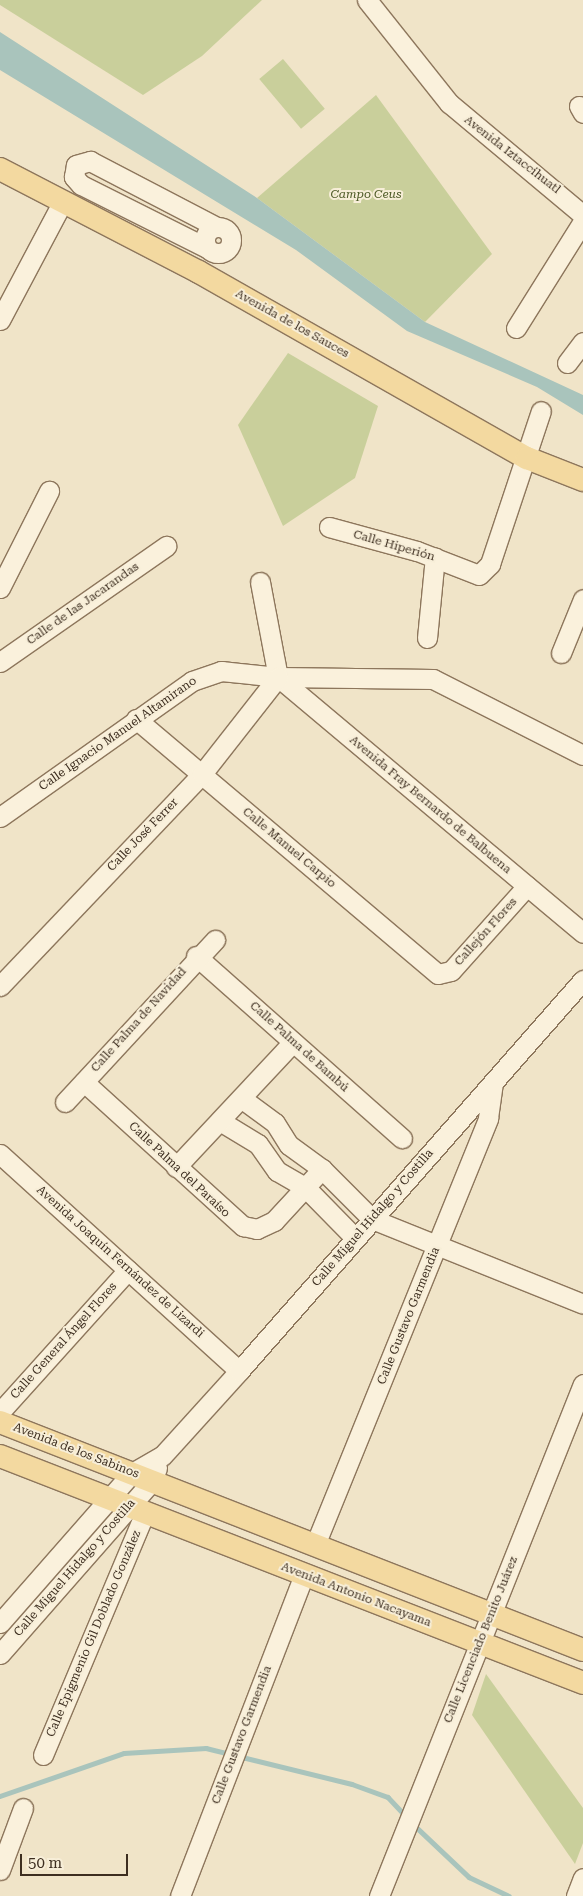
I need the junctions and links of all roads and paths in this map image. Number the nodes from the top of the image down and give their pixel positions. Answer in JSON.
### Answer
{"nodes":[{"id":1,"x":367,"y":0,"type":"edge"},
{"id":2,"x":0,"y":169,"type":"edge"},
{"id":3,"x":63,"y":201,"type":"junction"},
{"id":4,"x":583,"y":215,"type":"edge"},
{"id":5,"x":583,"y":222,"type":"edge"},
{"id":6,"x":209,"y":250,"type":"junction"},
{"id":7,"x":199,"y":272,"type":"junction"},
{"id":8,"x":0,"y":320,"type":"edge"},
{"id":9,"x":516,"y":328,"type":"dead end"},
{"id":10,"x":583,"y":342,"type":"edge"},
{"id":11,"x":567,"y":364,"type":"dead end"},
{"id":12,"x":541,"y":411,"type":"dead end"},
{"id":13,"x":527,"y":458,"type":"junction"},
{"id":14,"x":583,"y":480,"type":"edge"},
{"id":15,"x":49,"y":492,"type":"dead end"},
{"id":16,"x":329,"y":527,"type":"dead end"},
{"id":17,"x":166,"y":546,"type":"dead end"},
{"id":18,"x":435,"y":557,"type":"junction"},
{"id":19,"x":260,"y":582,"type":"dead end"},
{"id":20,"x":0,"y":588,"type":"edge"},
{"id":21,"x":583,"y":599,"type":"edge"},
{"id":22,"x":427,"y":638,"type":"dead end"},
{"id":23,"x":561,"y":653,"type":"dead end"},
{"id":24,"x":0,"y":662,"type":"edge"},
{"id":25,"x":278,"y":677,"type":"junction"},
{"id":26,"x":136,"y":720,"type":"junction"},
{"id":27,"x":583,"y":755,"type":"edge"},
{"id":28,"x":202,"y":774,"type":"junction"},
{"id":29,"x":0,"y":817,"type":"edge"},
{"id":30,"x":527,"y":886,"type":"junction"},
{"id":31,"x":583,"y":933,"type":"edge"},
{"id":32,"x":214,"y":940,"type":"dead end"},
{"id":33,"x":196,"y":956,"type":"junction"},
{"id":34,"x":443,"y":975,"type":"joint"},
{"id":35,"x":583,"y":980,"type":"edge"},
{"id":36,"x":0,"y":986,"type":"edge"},
{"id":37,"x":293,"y":1042,"type":"junction"},
{"id":38,"x":84,"y":1082,"type":"junction"},
{"id":39,"x":493,"y":1083,"type":"junction"},
{"id":40,"x":241,"y":1098,"type":"junction"},
{"id":41,"x":65,"y":1102,"type":"dead end"},
{"id":42,"x":220,"y":1120,"type":"junction"},
{"id":43,"x":402,"y":1138,"type":"dead end"},
{"id":44,"x":2,"y":1160,"type":"edge"},
{"id":45,"x":176,"y":1167,"type":"junction"},
{"id":46,"x":322,"y":1169,"type":"junction"},
{"id":47,"x":305,"y":1187,"type":"junction"},
{"id":48,"x":372,"y":1219,"type":"junction"},
{"id":49,"x":355,"y":1238,"type":"junction"},
{"id":50,"x":438,"y":1246,"type":"junction"},
{"id":51,"x":128,"y":1270,"type":"junction"},
{"id":52,"x":583,"y":1304,"type":"edge"},
{"id":53,"x":240,"y":1371,"type":"junction"},
{"id":54,"x":583,"y":1384,"type":"edge"},
{"id":55,"x":0,"y":1412,"type":"edge"},
{"id":56,"x":0,"y":1422,"type":"edge"},
{"id":57,"x":0,"y":1456,"type":"edge"},
{"id":58,"x":142,"y":1477,"type":"junction"},
{"id":59,"x":128,"y":1506,"type":"junction"},
{"id":60,"x":315,"y":1545,"type":"junction"},
{"id":61,"x":304,"y":1574,"type":"junction"},
{"id":62,"x":491,"y":1614,"type":"junction"},
{"id":63,"x":0,"y":1623,"type":"edge"},
{"id":64,"x":480,"y":1643,"type":"junction"},
{"id":65,"x":583,"y":1650,"type":"edge"},
{"id":66,"x":0,"y":1654,"type":"edge"},
{"id":67,"x":583,"y":1683,"type":"edge"},
{"id":68,"x":43,"y":1755,"type":"dead end"},
{"id":69,"x":23,"y":1808,"type":"dead end"},
{"id":70,"x":0,"y":1870,"type":"edge"},
{"id":71,"x":583,"y":1878,"type":"edge"},
{"id":72,"x":180,"y":1896,"type":"edge"},
{"id":73,"x":379,"y":1896,"type":"edge"},
{"id":74,"x":576,"y":1896,"type":"edge"}],
"edges":[{"from":1,"to":4,"type":"street","name":"Avenida Iztaccíhuatl"},
{"from":2,"to":3,"type":"main road","name":"Avenida de los Sauces"},
{"from":3,"to":7,"type":"main road","name":"Avenida de los Sauces"},
{"from":3,"to":8,"type":"street"},
{"from":5,"to":9,"type":"street"},
{"from":6,"to":6,"type":"street"},
{"from":6,"to":7,"type":"street"},
{"from":7,"to":13,"type":"main road","name":"Avenida de los Sauces"},
{"from":10,"to":11,"type":"street"},
{"from":12,"to":13,"type":"street","name":"Calle Hiperión"},
{"from":13,"to":14,"type":"main road","name":"Avenida de los Sauces"},
{"from":13,"to":18,"type":"street","name":"Calle Hiperión"},
{"from":15,"to":20,"type":"street"},
{"from":16,"to":18,"type":"street","name":"Calle Hiperión"},
{"from":17,"to":24,"type":"street","name":"Calle de las Jacarandas"},
{"from":18,"to":22,"type":"street"},
{"from":19,"to":25,"type":"street"},
{"from":21,"to":23,"type":"street"},
{"from":25,"to":26,"type":"street","name":"Calle Ignacio Manuel Altamirano"},
{"from":25,"to":27,"type":"street","name":"Calle Ignacio Manuel Altamirano"},
{"from":25,"to":28,"type":"street","name":"Calle José Ferrer"},
{"from":25,"to":30,"type":"street","name":"Avenida Fray Bernardo de Balbuena"},
{"from":26,"to":28,"type":"street","name":"Calle Manuel Carpio"},
{"from":26,"to":29,"type":"street","name":"Calle Ignacio Manuel Altamirano"},
{"from":28,"to":34,"type":"street","name":"Calle Manuel Carpio"},
{"from":28,"to":36,"type":"street","name":"Calle José Ferrer"},
{"from":30,"to":31,"type":"street","name":"Avenida Fray Bernardo de Balbuena"},
{"from":30,"to":34,"type":"street","name":"Callejón Flores"},
{"from":32,"to":33,"type":"street","name":"Calle Palma de Navidad"},
{"from":33,"to":37,"type":"street","name":"Calle Palma de Bambú"},
{"from":33,"to":38,"type":"street","name":"Calle Palma de Navidad"},
{"from":35,"to":39,"type":"street","name":"Calle Miguel Hidalgo y Costilla"},
{"from":37,"to":40,"type":"street"},
{"from":37,"to":43,"type":"street","name":"Calle Palma de Bambú"},
{"from":38,"to":41,"type":"street","name":"Calle Palma de Navidad"},
{"from":38,"to":45,"type":"street","name":"Calle Palma del Paraíso"},
{"from":39,"to":48,"type":"street","name":"Calle Miguel Hidalgo y Costilla"},
{"from":39,"to":50,"type":"street","name":"Calle Gustavo Garmendia"},
{"from":40,"to":42,"type":"street"},
{"from":40,"to":46,"type":"street"},
{"from":42,"to":45,"type":"street"},
{"from":42,"to":47,"type":"street"},
{"from":44,"to":51,"type":"street","name":"Avenida Joaquín Fernández de Lizardi"},
{"from":45,"to":47,"type":"street","name":"Calle Palma del Paraíso"},
{"from":46,"to":47,"type":"street","name":"Calle Palma del Paraíso"},
{"from":46,"to":48,"type":"street"},
{"from":47,"to":49,"type":"street"},
{"from":48,"to":49,"type":"street","name":"Calle Miguel Hidalgo y Costilla"},
{"from":48,"to":50,"type":"street"},
{"from":49,"to":53,"type":"street","name":"Calle Miguel Hidalgo y Costilla"},
{"from":50,"to":52,"type":"street"},
{"from":50,"to":60,"type":"street","name":"Calle Gustavo Garmendia"},
{"from":51,"to":53,"type":"street","name":"Avenida Joaquín Fernández de Lizardi"},
{"from":51,"to":55,"type":"street","name":"Calle General Ángel Flores"},
{"from":53,"to":58,"type":"street","name":"Calle Miguel Hidalgo y Costilla"},
{"from":54,"to":62,"type":"street","name":"Calle Licenciado Benito Juárez"},
{"from":56,"to":58,"type":"main road","name":"Avenida de los Sabinos"},
{"from":57,"to":59,"type":"main road"},
{"from":58,"to":59,"type":"street","name":"Calle Miguel Hidalgo y Costilla"},
{"from":58,"to":60,"type":"main road"},
{"from":59,"to":61,"type":"main road","name":"Avenida Antonio Nacayama"},
{"from":59,"to":63,"type":"street","name":"Calle Miguel Hidalgo y Costilla"},
{"from":59,"to":66,"type":"street","name":"Calle Miguel Hidalgo y Costilla"},
{"from":59,"to":68,"type":"street","name":"Calle Epigmenio Gil Doblado González"},
{"from":60,"to":62,"type":"main road"},
{"from":61,"to":64,"type":"main road","name":"Avenida Antonio Nacayama"},
{"from":61,"to":72,"type":"street","name":"Calle Gustavo Garmendia"},
{"from":62,"to":64,"type":"street","name":"Calle Licenciado Benito Juárez"},
{"from":62,"to":65,"type":"main road"},
{"from":64,"to":67,"type":"main road","name":"Avenida Antonio Nacayama"},
{"from":64,"to":73,"type":"street","name":"Calle Licenciado Benito Juárez"},
{"from":69,"to":70,"type":"street"},
{"from":71,"to":74,"type":"street"}]}
